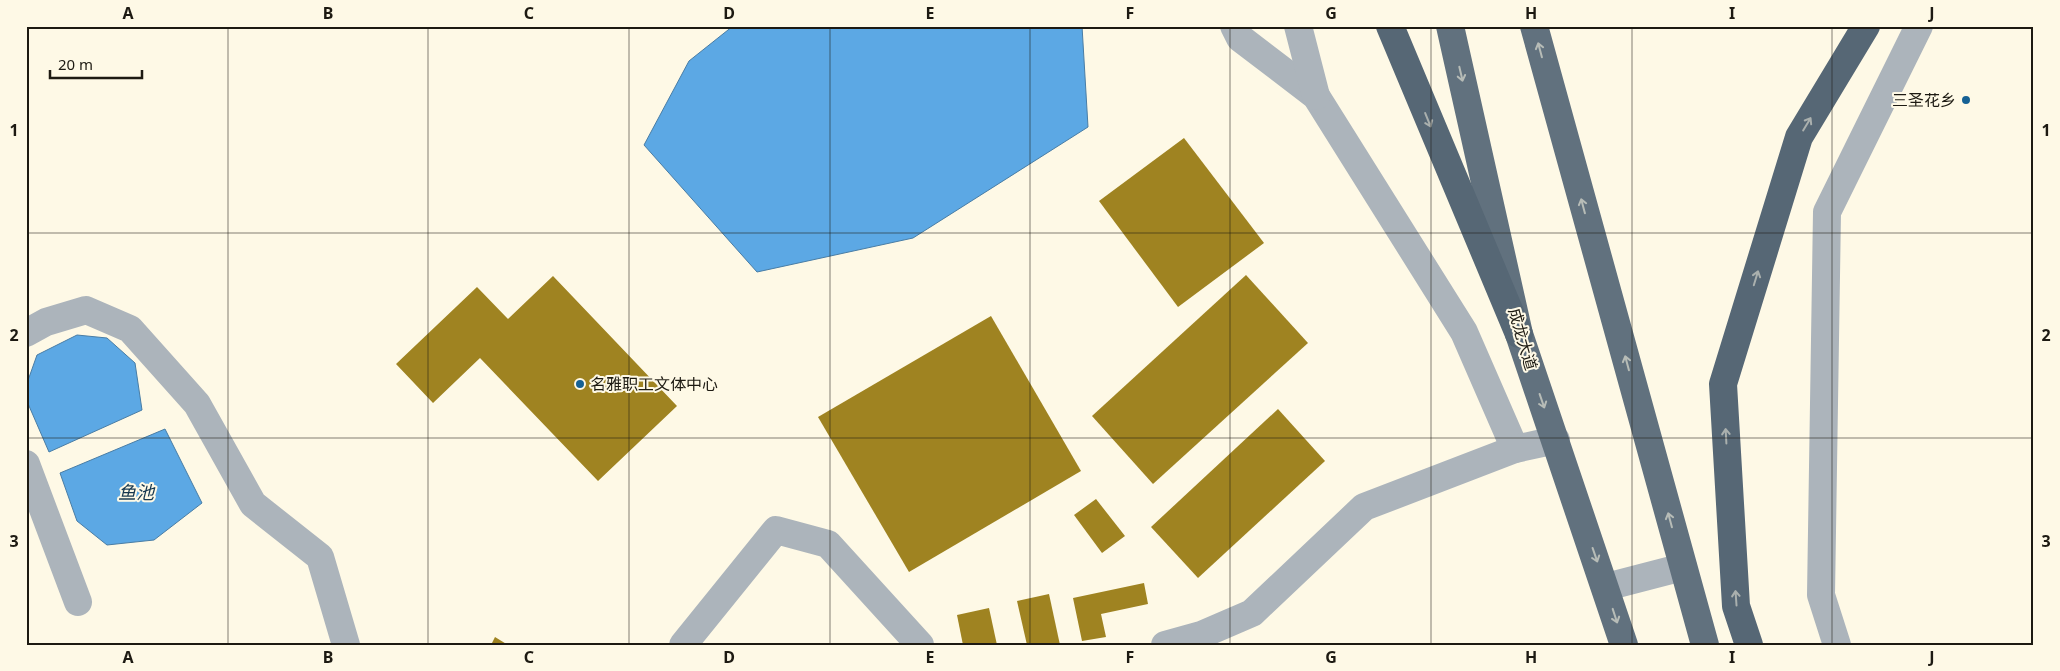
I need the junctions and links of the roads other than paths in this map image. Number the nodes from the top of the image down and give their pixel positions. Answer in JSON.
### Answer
{"nodes":[{"id":1,"x":1234,"y":26,"type":"edge"},
{"id":2,"x":1298,"y":26,"type":"edge"},
{"id":3,"x":1390,"y":26,"type":"edge"},
{"id":4,"x":1450,"y":26,"type":"edge"},
{"id":5,"x":1534,"y":26,"type":"edge"},
{"id":6,"x":1866,"y":26,"type":"edge"},
{"id":7,"x":1919,"y":26,"type":"edge"},
{"id":8,"x":1316,"y":96,"type":"junction"},
{"id":9,"x":26,"y":333,"type":"edge"},
{"id":10,"x":1519,"y":334,"type":"junction"},
{"id":11,"x":1556,"y":440,"type":"junction"},
{"id":12,"x":1515,"y":449,"type":"junction"},
{"id":13,"x":26,"y":464,"type":"edge"},
{"id":14,"x":1683,"y":567,"type":"junction"},
{"id":15,"x":1606,"y":587,"type":"junction"},
{"id":16,"x":78,"y":602,"type":"dead end"},
{"id":17,"x":346,"y":645,"type":"edge"},
{"id":18,"x":683,"y":645,"type":"edge"},
{"id":19,"x":920,"y":645,"type":"edge"},
{"id":20,"x":1164,"y":645,"type":"edge"},
{"id":21,"x":1624,"y":645,"type":"edge"},
{"id":22,"x":1705,"y":645,"type":"edge"},
{"id":23,"x":1749,"y":645,"type":"edge"},
{"id":24,"x":1838,"y":645,"type":"edge"}],
"edges":[{"from":1,"to":8,"type":"street"},
{"from":2,"to":8,"type":"street"},
{"from":3,"to":10,"type":"highway","one_way":true},
{"from":4,"to":10,"type":"highway","name":"成龙大道","one_way":true},
{"from":14,"to":5,"type":"highway","one_way":true},
{"from":23,"to":6,"type":"highway","one_way":true},
{"from":7,"to":24,"type":"street"},
{"from":8,"to":12,"type":"street"},
{"from":9,"to":17,"type":"street"},
{"from":10,"to":11,"type":"highway","name":"成龙大道","one_way":true},
{"from":11,"to":12,"type":"street"},
{"from":11,"to":15,"type":"highway","name":"成龙大道","one_way":true},
{"from":12,"to":20,"type":"street"},
{"from":13,"to":16,"type":"street"},
{"from":14,"to":15,"type":"street"},
{"from":14,"to":22,"type":"highway"},
{"from":15,"to":21,"type":"highway","name":"成龙大道","one_way":true},
{"from":18,"to":19,"type":"street"}]}
